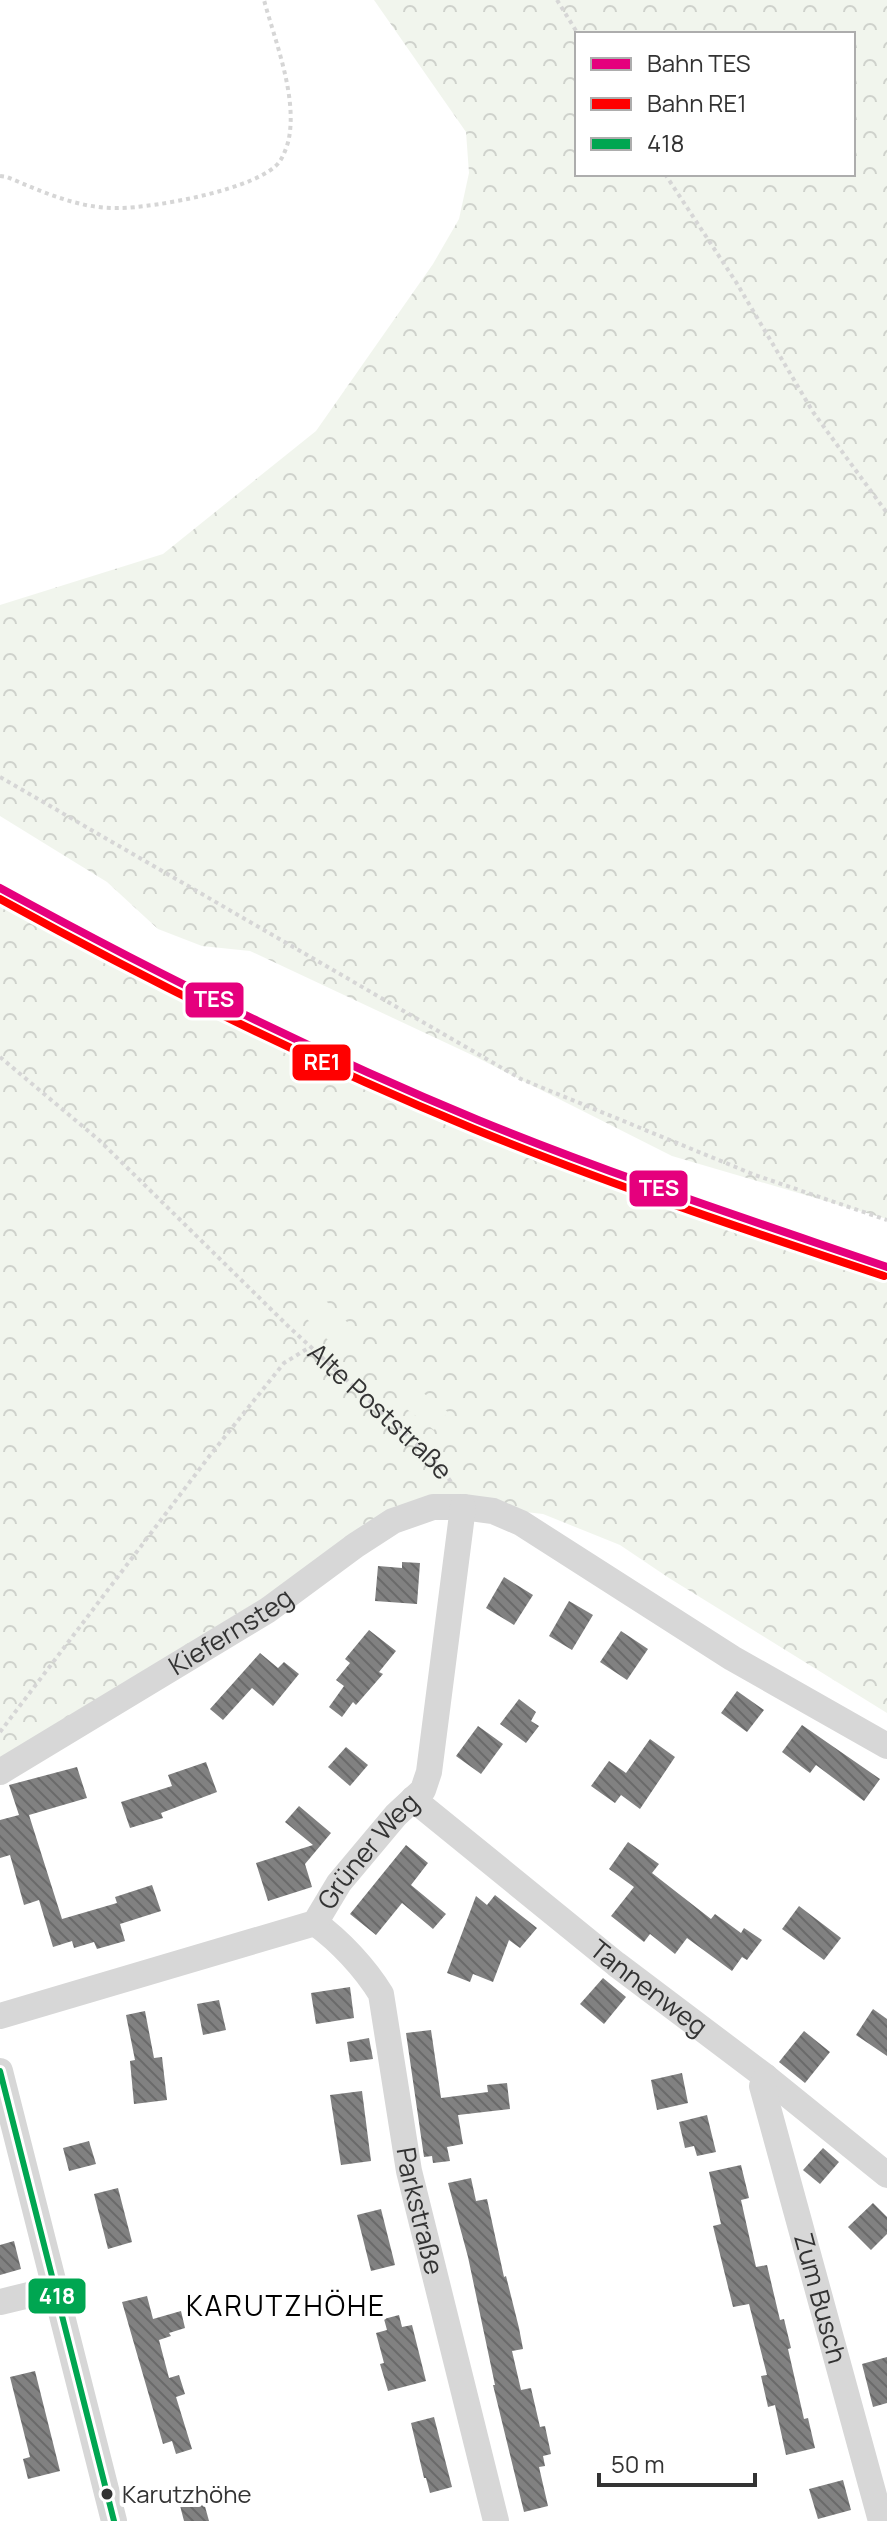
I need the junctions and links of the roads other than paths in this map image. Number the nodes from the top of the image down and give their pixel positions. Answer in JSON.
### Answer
{"nodes":[{"id":1,"x":463,"y":1507,"type":"junction"},
{"id":2,"x":887,"y":1746,"type":"edge"},
{"id":3,"x":0,"y":1772,"type":"edge"},
{"id":4,"x":413,"y":1799,"type":"junction"},
{"id":5,"x":315,"y":1923,"type":"junction"},
{"id":6,"x":0,"y":2016,"type":"edge"},
{"id":7,"x":0,"y":2071,"type":"edge"},
{"id":8,"x":766,"y":2077,"type":"junction"},
{"id":9,"x":887,"y":2175,"type":"edge"},
{"id":10,"x":54,"y":2289,"type":"junction"},
{"id":11,"x":0,"y":2302,"type":"edge"},
{"id":12,"x":114,"y":2521,"type":"edge"},
{"id":13,"x":496,"y":2521,"type":"edge"},
{"id":14,"x":881,"y":2521,"type":"edge"}],
"edges":[{"from":1,"to":2,"type":"street","name":"Alte Poststraße"},
{"from":1,"to":3,"type":"street","name":"Kiefernsteg"},
{"from":1,"to":4,"type":"street","name":"Grüner Weg"},
{"from":4,"to":5,"type":"street","name":"Grüner Weg"},
{"from":4,"to":8,"type":"street","name":"Tannenweg"},
{"from":5,"to":6,"type":"street","name":"Grüner Weg"},
{"from":5,"to":13,"type":"street","name":"Parkstraße"},
{"from":7,"to":10,"type":"street"},
{"from":8,"to":9,"type":"street","name":"Tannenweg"},
{"from":8,"to":14,"type":"street","name":"Zum Busch"},
{"from":10,"to":11,"type":"street"},
{"from":10,"to":12,"type":"street"}]}
